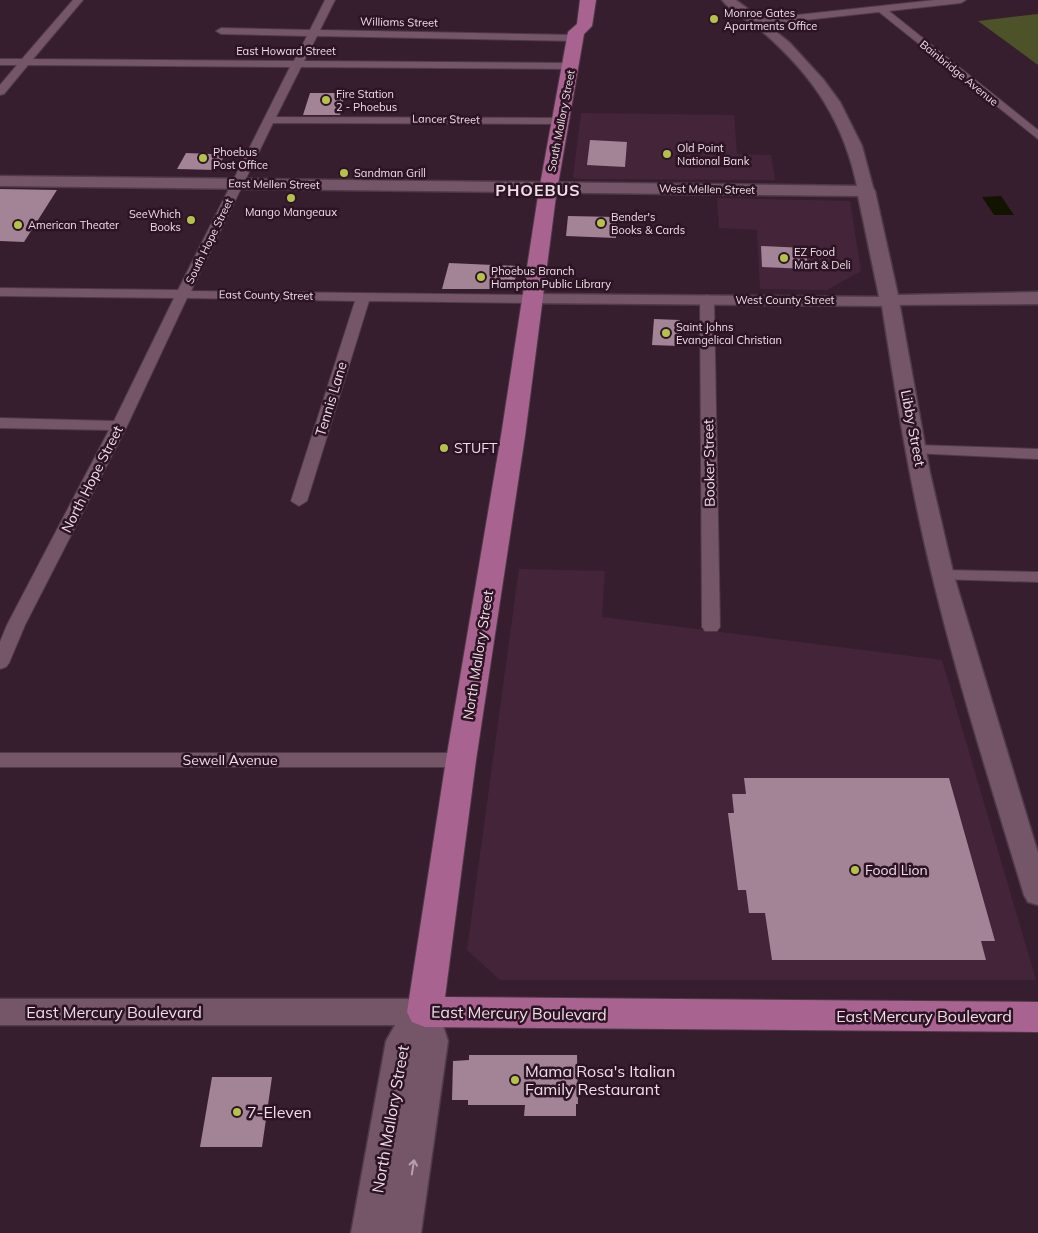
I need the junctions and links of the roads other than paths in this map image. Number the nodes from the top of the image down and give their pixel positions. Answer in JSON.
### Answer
{"nodes":[{"id":1,"x":78,"y":0,"type":"edge"},
{"id":2,"x":330,"y":0,"type":"edge"},
{"id":3,"x":576,"y":0,"type":"edge"},
{"id":4,"x":588,"y":0,"type":"edge"},
{"id":5,"x":728,"y":0,"type":"edge"},
{"id":6,"x":961,"y":0,"type":"edge"},
{"id":7,"x":910,"y":3,"type":"edge"},
{"id":8,"x":881,"y":9,"type":"junction"},
{"id":9,"x":760,"y":22,"type":"junction"},
{"id":10,"x":221,"y":31,"type":"dead end"},
{"id":11,"x":314,"y":33,"type":"junction"},
{"id":12,"x":576,"y":35,"type":"junction"},
{"id":13,"x":0,"y":62,"type":"edge"},
{"id":14,"x":26,"y":62,"type":"junction"},
{"id":15,"x":298,"y":64,"type":"junction"},
{"id":16,"x":572,"y":66,"type":"junction"},
{"id":17,"x":0,"y":92,"type":"edge"},
{"id":18,"x":270,"y":120,"type":"junction"},
{"id":19,"x":562,"y":121,"type":"junction"},
{"id":20,"x":1038,"y":136,"type":"edge"},
{"id":21,"x":0,"y":181,"type":"edge"},
{"id":22,"x":236,"y":184,"type":"junction"},
{"id":23,"x":549,"y":188,"type":"junction"},
{"id":24,"x":866,"y":191,"type":"junction"},
{"id":25,"x":0,"y":292,"type":"edge"},
{"id":26,"x":183,"y":294,"type":"junction"},
{"id":27,"x":363,"y":296,"type":"junction"},
{"id":28,"x":1038,"y":298,"type":"edge"},
{"id":29,"x":533,"y":299,"type":"junction"},
{"id":30,"x":707,"y":300,"type":"junction"},
{"id":31,"x":890,"y":301,"type":"junction"},
{"id":32,"x":0,"y":424,"type":"edge"},
{"id":33,"x":119,"y":426,"type":"junction"},
{"id":34,"x":917,"y":450,"type":"junction"},
{"id":35,"x":1038,"y":454,"type":"edge"},
{"id":36,"x":300,"y":501,"type":"dead end"},
{"id":37,"x":943,"y":574,"type":"junction"},
{"id":38,"x":1038,"y":577,"type":"edge"},
{"id":39,"x":711,"y":627,"type":"dead end"},
{"id":40,"x":0,"y":663,"type":"edge"},
{"id":41,"x":0,"y":760,"type":"edge"},
{"id":42,"x":460,"y":760,"type":"junction"},
{"id":43,"x":1038,"y":895,"type":"edge"},
{"id":44,"x":0,"y":1012,"type":"edge"},
{"id":45,"x":426,"y":1012,"type":"junction"},
{"id":46,"x":1038,"y":1017,"type":"edge"},
{"id":47,"x":369,"y":1233,"type":"edge"},
{"id":48,"x":403,"y":1233,"type":"edge"}],
"edges":[{"from":1,"to":14,"type":"street"},
{"from":2,"to":11,"type":"street","name":"South Hope Street"},
{"from":3,"to":12,"type":"main road","name":"South Mallory Street"},
{"from":4,"to":12,"type":"main road","name":"South Mallory Street"},
{"from":5,"to":9,"type":"street","name":"Libby Street"},
{"from":6,"to":7,"type":"street"},
{"from":7,"to":8,"type":"street"},
{"from":8,"to":9,"type":"street"},
{"from":8,"to":20,"type":"street","name":"Bainbridge Avenue"},
{"from":9,"to":24,"type":"street","name":"Libby Street"},
{"from":10,"to":11,"type":"street","name":"Williams Street"},
{"from":11,"to":12,"type":"street","name":"Williams Street"},
{"from":11,"to":15,"type":"street","name":"South Hope Street"},
{"from":12,"to":16,"type":"main road","name":"South Mallory Street"},
{"from":13,"to":14,"type":"street","name":"East Howard Street"},
{"from":14,"to":15,"type":"street","name":"East Howard Street"},
{"from":14,"to":17,"type":"street"},
{"from":15,"to":16,"type":"street","name":"East Howard Street"},
{"from":15,"to":18,"type":"street","name":"South Hope Street"},
{"from":16,"to":19,"type":"main road","name":"South Mallory Street"},
{"from":18,"to":19,"type":"street","name":"Lancer Street"},
{"from":18,"to":22,"type":"street","name":"South Hope Street"},
{"from":19,"to":23,"type":"main road","name":"South Mallory Street"},
{"from":21,"to":22,"type":"main road","name":"East Mellen Street"},
{"from":22,"to":23,"type":"main road","name":"East Mellen Street"},
{"from":22,"to":26,"type":"street","name":"South Hope Street"},
{"from":23,"to":24,"type":"main road","name":"West Mellen Street"},
{"from":23,"to":29,"type":"main road","name":"South Mallory Street"},
{"from":24,"to":31,"type":"main road","name":"Libby Street"},
{"from":25,"to":26,"type":"street","name":"East County Street"},
{"from":26,"to":27,"type":"street","name":"East County Street"},
{"from":26,"to":33,"type":"street","name":"North Hope Street"},
{"from":27,"to":29,"type":"street","name":"East County Street"},
{"from":27,"to":36,"type":"street","name":"Tennis Lane"},
{"from":28,"to":31,"type":"main road","name":"West County Street"},
{"from":29,"to":30,"type":"street","name":"West County Street"},
{"from":29,"to":42,"type":"main road","name":"North Mallory Street"},
{"from":30,"to":31,"type":"street","name":"West County Street"},
{"from":30,"to":39,"type":"street","name":"Booker Street"},
{"from":31,"to":34,"type":"street","name":"Libby Street"},
{"from":32,"to":33,"type":"street"},
{"from":33,"to":40,"type":"street","name":"North Hope Street"},
{"from":34,"to":35,"type":"street"},
{"from":34,"to":37,"type":"street","name":"Libby Street"},
{"from":37,"to":38,"type":"street"},
{"from":37,"to":43,"type":"street","name":"Libby Street"},
{"from":41,"to":42,"type":"street","name":"Sewell Avenue"},
{"from":42,"to":45,"type":"main road","name":"North Mallory Street"},
{"from":44,"to":45,"type":"main road","name":"East Mercury Boulevard"},
{"from":45,"to":46,"type":"main road","name":"East Mercury Boulevard"},
{"from":45,"to":47,"type":"main road","name":"North Mallory Street"},
{"from":48,"to":45,"type":"main road","name":"North Mallory Street","one_way":true}]}
